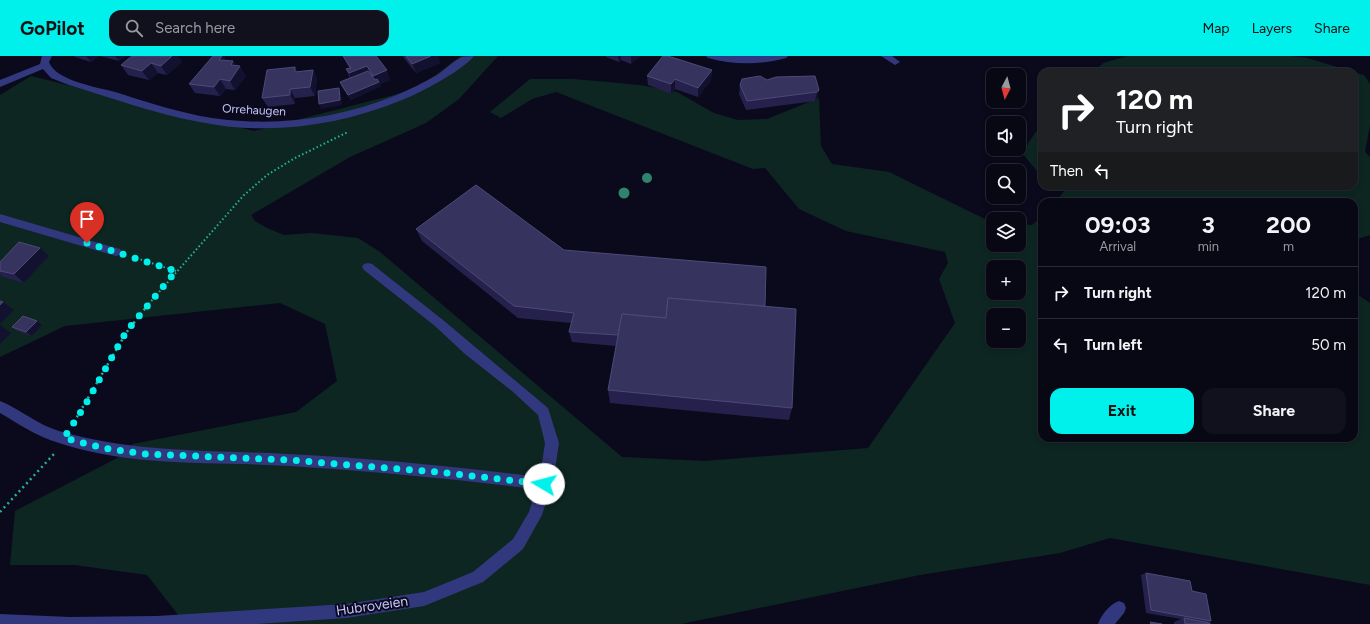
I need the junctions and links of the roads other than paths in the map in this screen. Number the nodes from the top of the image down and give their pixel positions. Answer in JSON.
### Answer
{"nodes":[{"id":1,"x":469,"y":56,"type":"edge"},
{"id":2,"x":712,"y":56,"type":"edge"},
{"id":3,"x":783,"y":56,"type":"edge"},
{"id":4,"x":886,"y":56,"type":"edge"},
{"id":5,"x":46,"y":61,"type":"edge"},
{"id":6,"x":895,"y":62,"type":"dead end"},
{"id":7,"x":0,"y":84,"type":"edge"},
{"id":8,"x":0,"y":218,"type":"edge"},
{"id":9,"x":116,"y":252,"type":"road end"},
{"id":10,"x":368,"y":267,"type":"dead end"},
{"id":11,"x":0,"y":407,"type":"edge"},
{"id":12,"x":544,"y":484,"type":"junction"},
{"id":13,"x":1119,"y":608,"type":"dead end"},
{"id":14,"x":0,"y":621,"type":"edge"},
{"id":15,"x":1105,"y":624,"type":"edge"}],
"edges":[{"from":1,"to":5,"type":"street","name":"Orrehaugen"},
{"from":2,"to":3,"type":"street"},
{"from":4,"to":6,"type":"street"},
{"from":5,"to":7,"type":"street"},
{"from":8,"to":9,"type":"street"},
{"from":10,"to":12,"type":"street","name":"Hubroveien"},
{"from":11,"to":12,"type":"street"},
{"from":12,"to":14,"type":"street","name":"Hubroveien"},
{"from":13,"to":15,"type":"street"}]}
